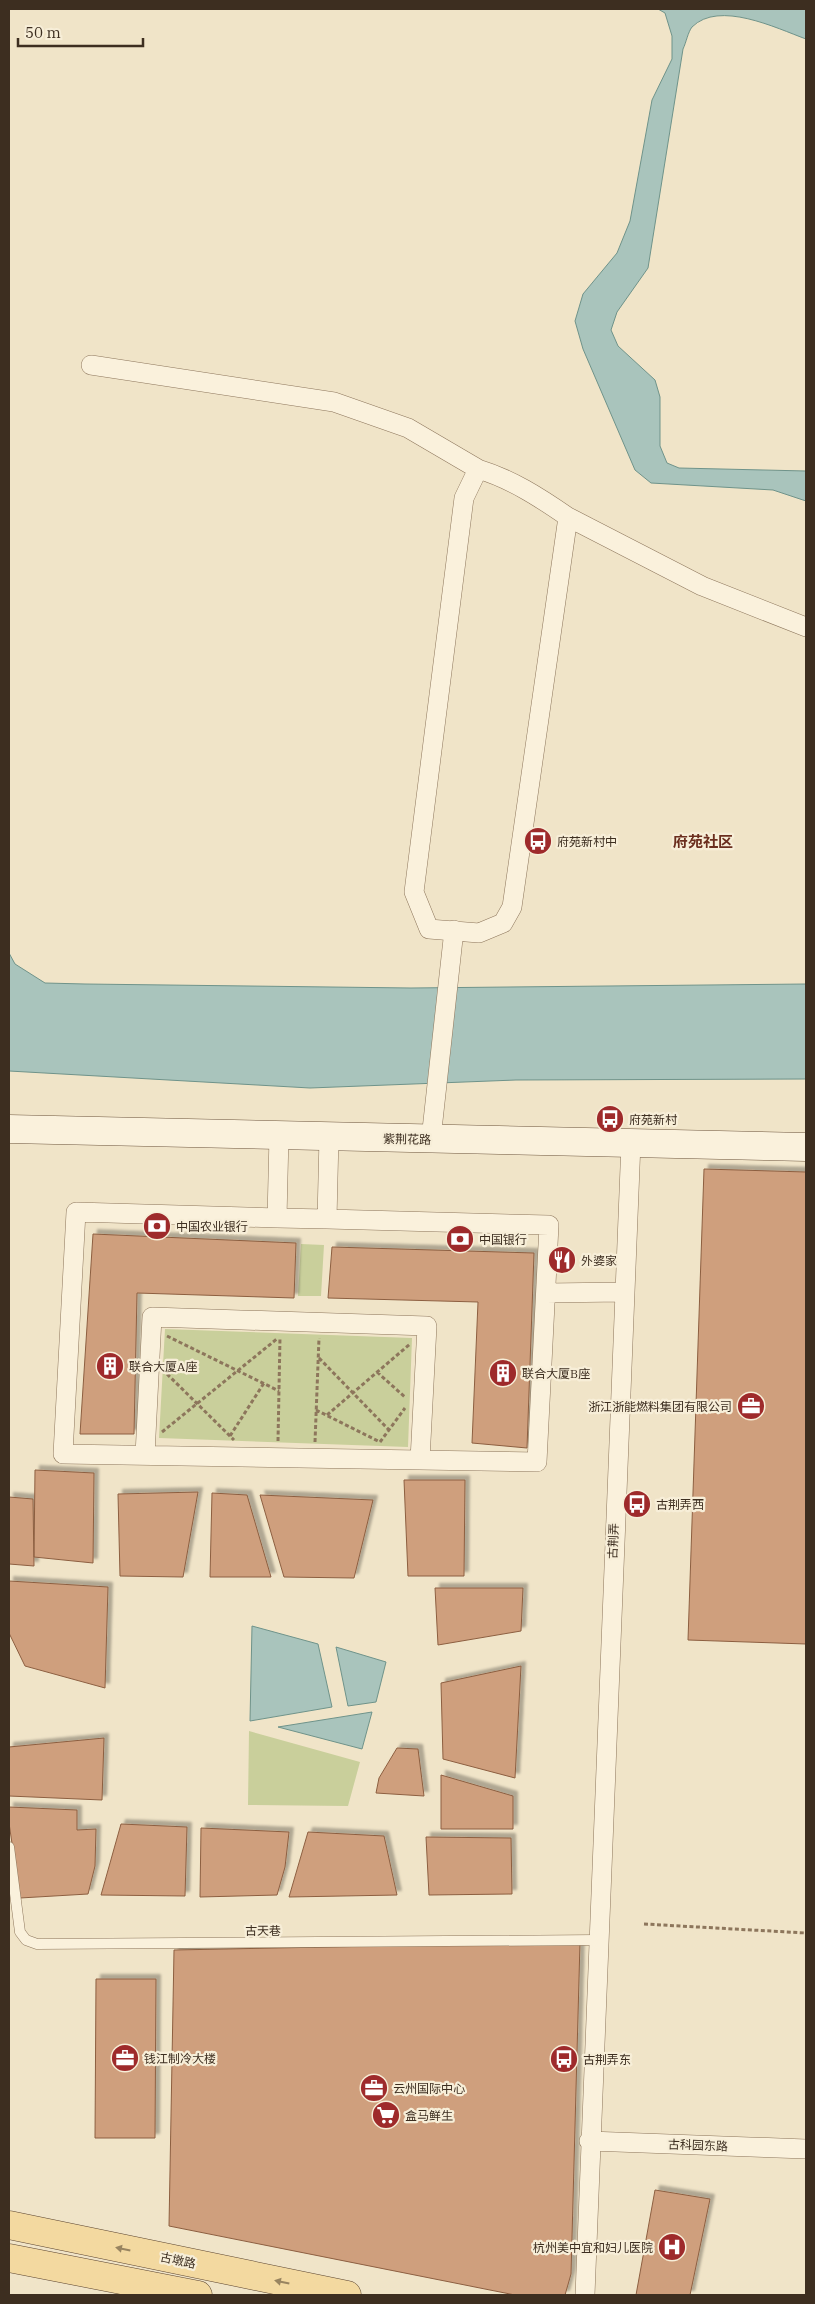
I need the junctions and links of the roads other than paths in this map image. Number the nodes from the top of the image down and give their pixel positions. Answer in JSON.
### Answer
{"nodes":[{"id":1,"x":90,"y":365,"type":"dead end"},
{"id":2,"x":478,"y":469,"type":"junction"},
{"id":3,"x":568,"y":516,"type":"junction"},
{"id":4,"x":806,"y":627,"type":"edge"},
{"id":5,"x":454,"y":930,"type":"junction"},
{"id":6,"x":9,"y":1129,"type":"edge"},
{"id":7,"x":279,"y":1136,"type":"junction"},
{"id":8,"x":329,"y":1137,"type":"junction"},
{"id":9,"x":431,"y":1139,"type":"junction"},
{"id":10,"x":630,"y":1142,"type":"junction"},
{"id":11,"x":806,"y":1147,"type":"edge"},
{"id":12,"x":277,"y":1218,"type":"junction"},
{"id":13,"x":326,"y":1219,"type":"junction"},
{"id":14,"x":623,"y":1292,"type":"junction"},
{"id":15,"x":546,"y":1293,"type":"junction"},
{"id":16,"x":144,"y":1455,"type":"junction"},
{"id":17,"x":420,"y":1460,"type":"junction"},
{"id":18,"x":9,"y":1847,"type":"edge"},
{"id":19,"x":597,"y":1940,"type":"junction"},
{"id":20,"x":589,"y":2141,"type":"junction"},
{"id":21,"x":806,"y":2149,"type":"edge"},
{"id":22,"x":20,"y":2228,"type":"edge"},
{"id":23,"x":19,"y":2260,"type":"edge"},
{"id":24,"x":198,"y":2295,"type":"edge"},
{"id":25,"x":347,"y":2295,"type":"edge"},
{"id":26,"x":585,"y":2295,"type":"edge"}],
"edges":[{"from":1,"to":2,"type":"street"},
{"from":2,"to":3,"type":"street"},
{"from":2,"to":5,"type":"street"},
{"from":3,"to":4,"type":"street"},
{"from":3,"to":5,"type":"street"},
{"from":5,"to":9,"type":"street"},
{"from":6,"to":7,"type":"street","name":"紫荆花路"},
{"from":7,"to":8,"type":"street","name":"紫荆花路"},
{"from":7,"to":12,"type":"street"},
{"from":8,"to":9,"type":"street","name":"紫荆花路"},
{"from":8,"to":13,"type":"street"},
{"from":9,"to":10,"type":"street","name":"紫荆花路"},
{"from":10,"to":11,"type":"street","name":"紫荆花路"},
{"from":10,"to":14,"type":"street","name":"古荆弄"},
{"from":12,"to":13,"type":"street"},
{"from":12,"to":16,"type":"street"},
{"from":13,"to":15,"type":"street"},
{"from":14,"to":15,"type":"street"},
{"from":14,"to":19,"type":"street","name":"古荆弄"},
{"from":15,"to":17,"type":"street"},
{"from":16,"to":17,"type":"street"},
{"from":16,"to":17,"type":"street"},
{"from":18,"to":19,"type":"lane","name":"古天巷"},
{"from":19,"to":20,"type":"street","name":"古荆弄"},
{"from":20,"to":21,"type":"street","name":"古科园东路"},
{"from":20,"to":26,"type":"street","name":"古荆弄"},
{"from":25,"to":22,"type":"main road","name":"古墩路","one_way":true},
{"from":23,"to":24,"type":"main road"}]}
